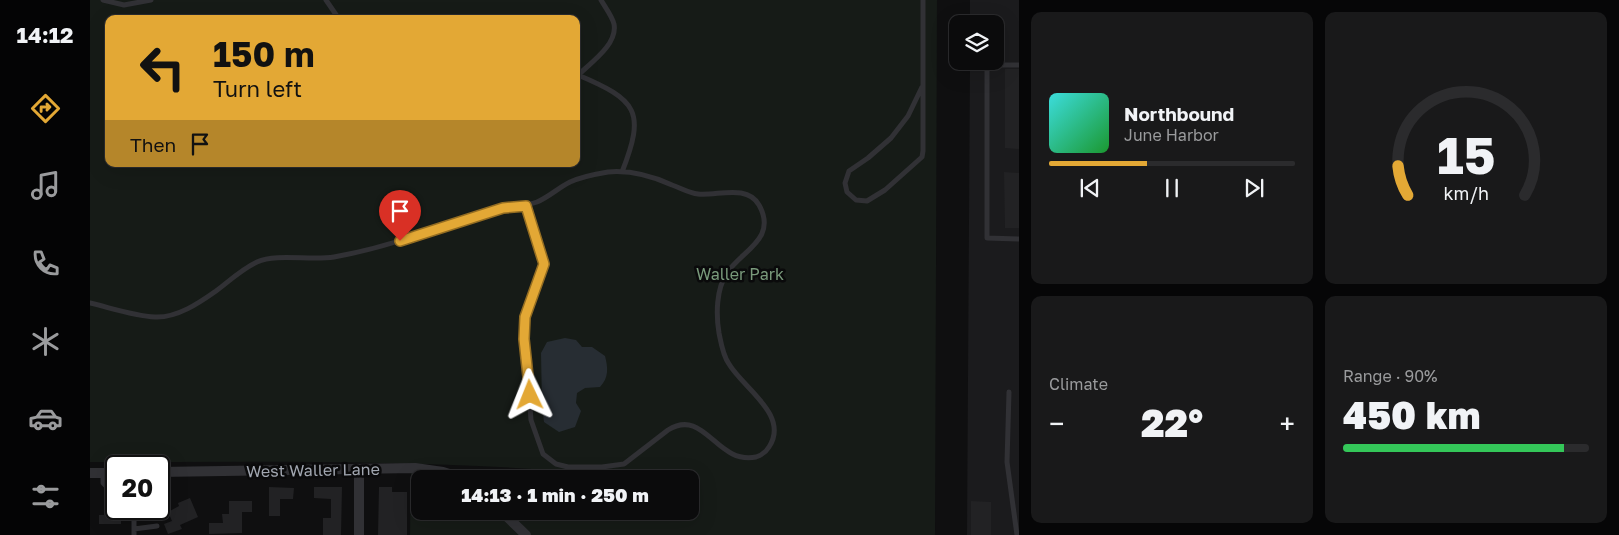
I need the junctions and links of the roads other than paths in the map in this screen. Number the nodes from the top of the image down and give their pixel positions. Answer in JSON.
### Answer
{"nodes":[{"id":1,"x":103,"y":0,"type":"edge"},
{"id":2,"x":151,"y":0,"type":"edge"},
{"id":3,"x":326,"y":0,"type":"edge"},
{"id":4,"x":601,"y":0,"type":"edge"},
{"id":5,"x":923,"y":0,"type":"edge"},
{"id":6,"x":336,"y":15,"type":"edge"},
{"id":7,"x":1019,"y":65,"type":"edge"},
{"id":8,"x":580,"y":73,"type":"edge"},
{"id":9,"x":580,"y":77,"type":"edge"},
{"id":10,"x":922,"y":87,"type":"junction"},
{"id":11,"x":622,"y":172,"type":"junction"},
{"id":12,"x":526,"y":206,"type":"junction"},
{"id":13,"x":1019,"y":238,"type":"edge"},
{"id":14,"x":90,"y":303,"type":"edge"},
{"id":15,"x":1009,"y":392,"type":"dead end"},
{"id":16,"x":359,"y":469,"type":"junction"},
{"id":17,"x":429,"y":470,"type":"edge"},
{"id":18,"x":170,"y":472,"type":"edge"},
{"id":19,"x":90,"y":473,"type":"edge"},
{"id":20,"x":103,"y":473,"type":"joint"},
{"id":21,"x":105,"y":485,"type":"edge"},
{"id":22,"x":134,"y":520,"type":"edge"},
{"id":23,"x":510,"y":520,"type":"edge"},
{"id":24,"x":157,"y":526,"type":"dead end"},
{"id":25,"x":134,"y":528,"type":"junction"},
{"id":26,"x":134,"y":535,"type":"edge"},
{"id":27,"x":359,"y":535,"type":"edge"},
{"id":28,"x":526,"y":535,"type":"edge"},
{"id":29,"x":1017,"y":535,"type":"edge"}],
"edges":[{"from":1,"to":2,"type":"lane"},
{"from":3,"to":6,"type":"lane"},
{"from":4,"to":8,"type":"lane"},
{"from":5,"to":10,"type":"lane"},
{"from":7,"to":13,"type":"lane"},
{"from":9,"to":11,"type":"lane"},
{"from":10,"to":10,"type":"lane"},
{"from":11,"to":12,"type":"lane"},
{"from":11,"to":12,"type":"lane"},
{"from":12,"to":14,"type":"lane"},
{"from":15,"to":29,"type":"lane"},
{"from":16,"to":17,"type":"street","name":"West Waller Lane"},
{"from":16,"to":18,"type":"street","name":"West Waller Lane"},
{"from":16,"to":27,"type":"street"},
{"from":19,"to":20,"type":"street"},
{"from":20,"to":21,"type":"lane"},
{"from":22,"to":25,"type":"lane"},
{"from":23,"to":28,"type":"street"},
{"from":24,"to":25,"type":"lane"},
{"from":25,"to":26,"type":"lane"}]}
